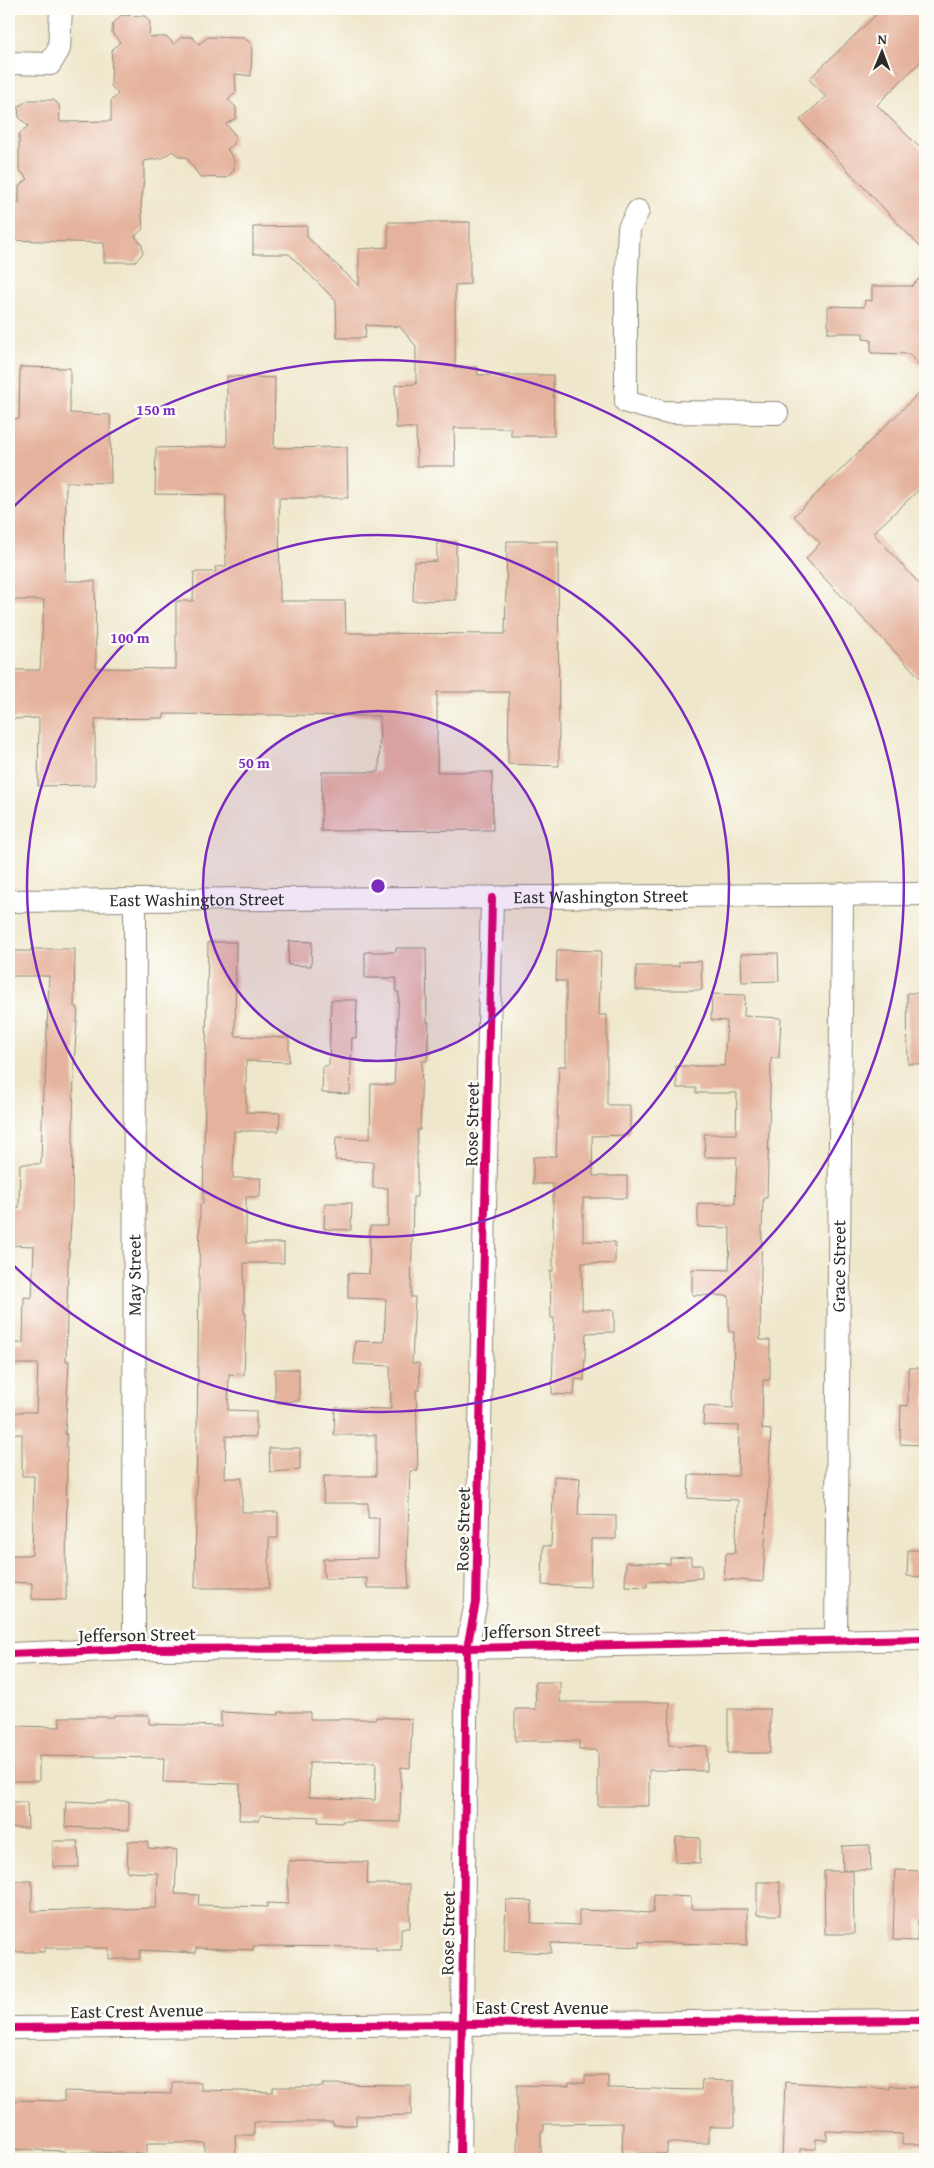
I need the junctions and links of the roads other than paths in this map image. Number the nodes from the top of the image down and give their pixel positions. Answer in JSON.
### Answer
{"nodes":[{"id":1,"x":61,"y":9,"type":"edge"},
{"id":2,"x":9,"y":63,"type":"edge"},
{"id":3,"x":638,"y":211,"type":"dead end"},
{"id":4,"x":778,"y":413,"type":"dead end"},
{"id":5,"x":842,"y":893,"type":"junction"},
{"id":6,"x":925,"y":894,"type":"edge"},
{"id":7,"x":492,"y":898,"type":"junction"},
{"id":8,"x":135,"y":900,"type":"junction"},
{"id":9,"x":9,"y":901,"type":"edge"},
{"id":10,"x":925,"y":1639,"type":"edge"},
{"id":11,"x":836,"y":1640,"type":"junction"},
{"id":12,"x":467,"y":1648,"type":"junction"},
{"id":13,"x":134,"y":1649,"type":"junction"},
{"id":14,"x":9,"y":1654,"type":"edge"},
{"id":15,"x":925,"y":2020,"type":"edge"},
{"id":16,"x":462,"y":2023,"type":"junction"},
{"id":17,"x":9,"y":2028,"type":"edge"},
{"id":18,"x":460,"y":2159,"type":"edge"}],
"edges":[{"from":1,"to":2,"type":"street"},
{"from":3,"to":4,"type":"street"},
{"from":5,"to":6,"type":"street","name":"East Washington Street"},
{"from":5,"to":7,"type":"street","name":"East Washington Street"},
{"from":5,"to":11,"type":"street","name":"Grace Street"},
{"from":7,"to":8,"type":"street","name":"East Washington Street"},
{"from":7,"to":12,"type":"street","name":"Rose Street"},
{"from":8,"to":9,"type":"street","name":"East Washington Street"},
{"from":8,"to":13,"type":"street","name":"May Street"},
{"from":10,"to":11,"type":"street","name":"Jefferson Street"},
{"from":11,"to":12,"type":"street","name":"Jefferson Street"},
{"from":12,"to":13,"type":"street","name":"Jefferson Street"},
{"from":12,"to":16,"type":"street","name":"Rose Street"},
{"from":13,"to":14,"type":"street","name":"Jefferson Street"},
{"from":15,"to":16,"type":"street","name":"East Crest Avenue"},
{"from":16,"to":17,"type":"street","name":"East Crest Avenue"},
{"from":16,"to":18,"type":"street","name":"Rose Street"}]}
